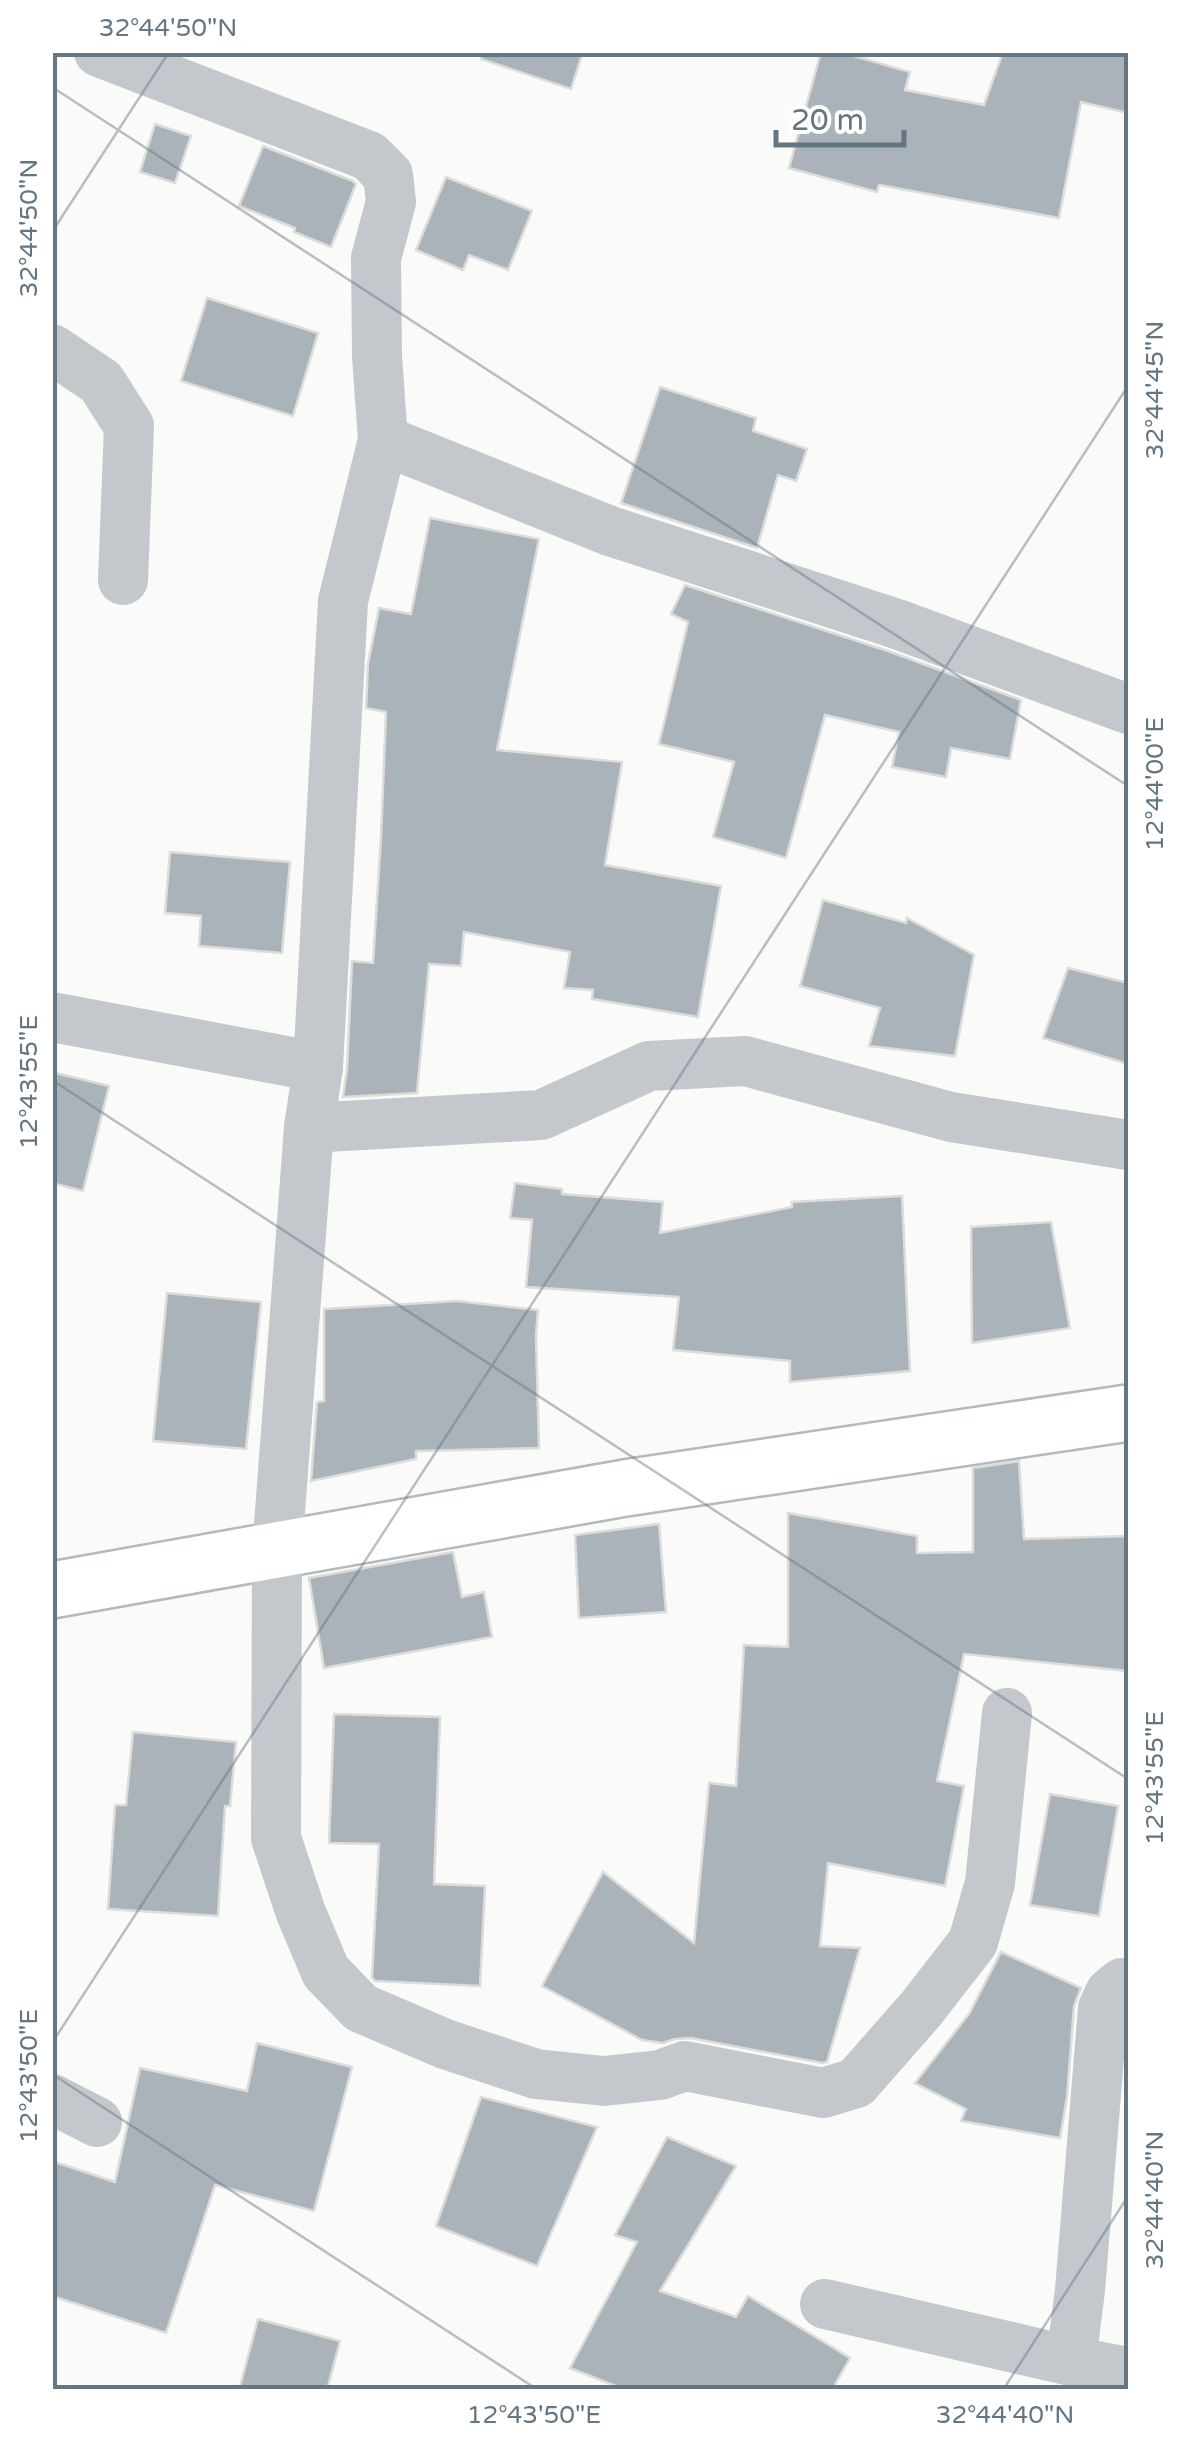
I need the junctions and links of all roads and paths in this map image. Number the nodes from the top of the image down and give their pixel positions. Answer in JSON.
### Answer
{"nodes":[{"id":1,"x":99,"y":52,"type":"edge"},
{"id":2,"x":52,"y":349,"type":"edge"},
{"id":3,"x":383,"y":440,"type":"junction"},
{"id":4,"x":124,"y":580,"type":"dead end"},
{"id":5,"x":1128,"y":709,"type":"edge"},
{"id":6,"x":52,"y":1017,"type":"edge"},
{"id":7,"x":318,"y":1067,"type":"junction"},
{"id":8,"x":309,"y":1128,"type":"junction"},
{"id":9,"x":1128,"y":1145,"type":"edge"},
{"id":10,"x":1128,"y":1414,"type":"edge"},
{"id":11,"x":277,"y":1550,"type":"junction"},
{"id":12,"x":52,"y":1590,"type":"edge"},
{"id":13,"x":1007,"y":1713,"type":"dead end"},
{"id":14,"x":1128,"y":1984,"type":"edge"},
{"id":15,"x":52,"y":2099,"type":"edge"},
{"id":16,"x":97,"y":2122,"type":"dead end"},
{"id":17,"x":826,"y":2304,"type":"dead end"},
{"id":18,"x":1071,"y":2361,"type":"junction"},
{"id":19,"x":1128,"y":2372,"type":"edge"}],
"edges":[{"from":1,"to":3,"type":"street"},
{"from":2,"to":4,"type":"street"},
{"from":3,"to":5,"type":"street"},
{"from":3,"to":7,"type":"street"},
{"from":6,"to":7,"type":"street"},
{"from":7,"to":8,"type":"street"},
{"from":8,"to":9,"type":"street"},
{"from":8,"to":11,"type":"street"},
{"from":10,"to":11,"type":"street"},
{"from":11,"to":12,"type":"street"},
{"from":11,"to":13,"type":"street"},
{"from":14,"to":18,"type":"street"},
{"from":15,"to":16,"type":"street"},
{"from":17,"to":18,"type":"street"},
{"from":18,"to":19,"type":"street"}]}
